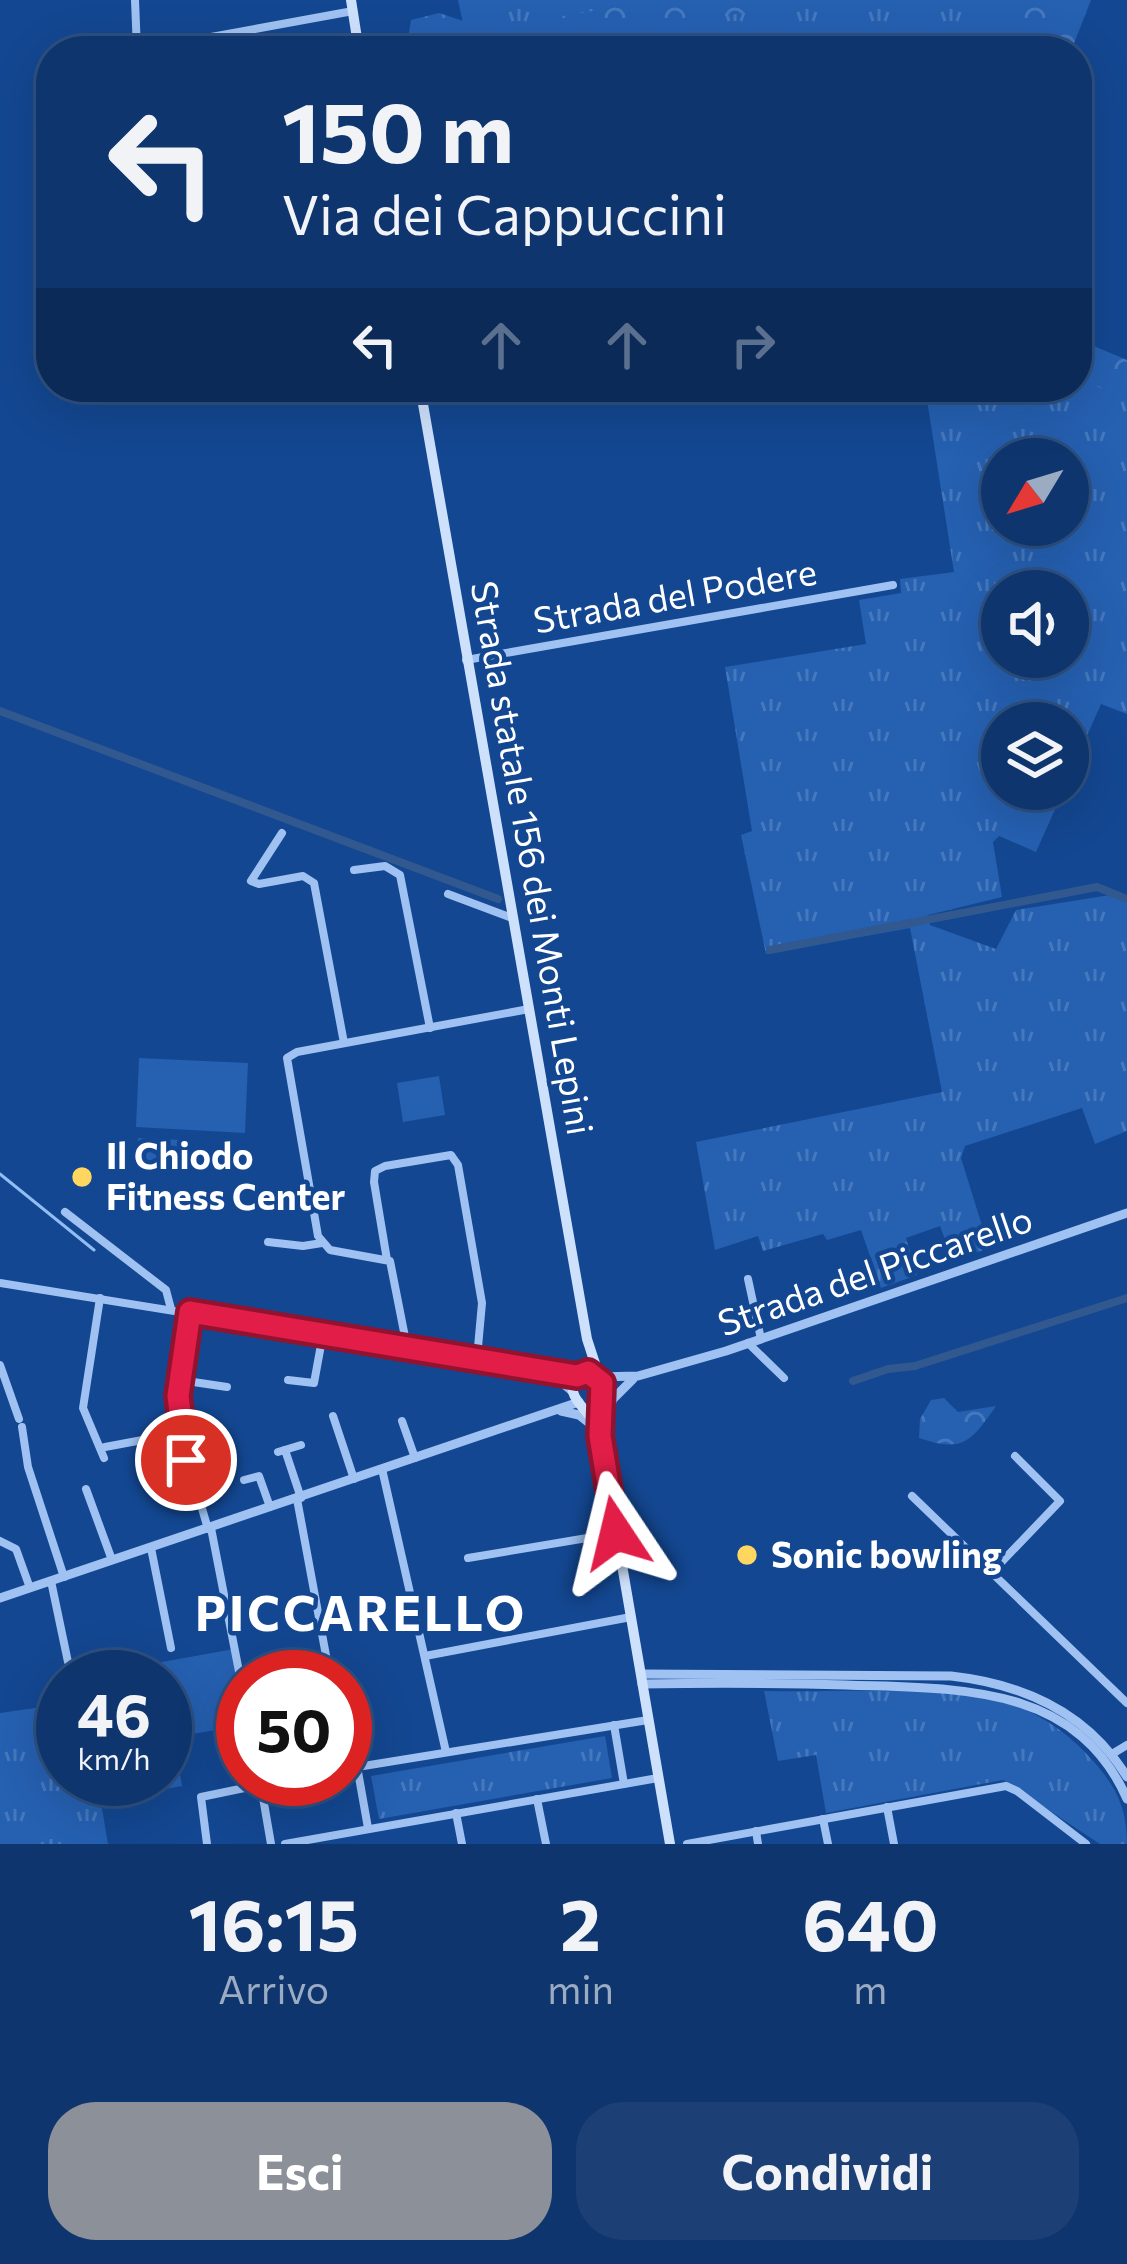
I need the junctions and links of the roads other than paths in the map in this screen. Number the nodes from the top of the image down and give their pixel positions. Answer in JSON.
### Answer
{"nodes":[{"id":1,"x":135,"y":0,"type":"edge"},
{"id":2,"x":352,"y":5,"type":"edge"},
{"id":3,"x":136,"y":36,"type":"edge"},
{"id":4,"x":206,"y":36,"type":"edge"},
{"id":5,"x":357,"y":36,"type":"edge"},
{"id":6,"x":423,"y":402,"type":"edge"},
{"id":7,"x":893,"y":585,"type":"dead end"},
{"id":8,"x":466,"y":660,"type":"junction"},
{"id":9,"x":282,"y":833,"type":"dead end"},
{"id":10,"x":354,"y":870,"type":"dead end"},
{"id":11,"x":448,"y":894,"type":"dead end"},
{"id":12,"x":512,"y":918,"type":"junction"},
{"id":13,"x":529,"y":1009,"type":"junction"},
{"id":14,"x":430,"y":1028,"type":"junction"},
{"id":15,"x":344,"y":1043,"type":"junction"},
{"id":16,"x":65,"y":1212,"type":"dead end"},
{"id":17,"x":1127,"y":1213,"type":"edge"},
{"id":18,"x":268,"y":1242,"type":"dead end"},
{"id":19,"x":322,"y":1243,"type":"junction"},
{"id":20,"x":390,"y":1261,"type":"junction"},
{"id":21,"x":748,"y":1280,"type":"dead end"},
{"id":22,"x":0,"y":1282,"type":"edge"},
{"id":23,"x":100,"y":1298,"type":"junction"},
{"id":24,"x":171,"y":1309,"type":"junction"},
{"id":25,"x":190,"y":1312,"type":"junction"},
{"id":26,"x":323,"y":1334,"type":"junction"},
{"id":27,"x":587,"y":1339,"type":"junction"},
{"id":28,"x":761,"y":1339,"type":"junction"},
{"id":29,"x":748,"y":1343,"type":"junction"},
{"id":30,"x":395,"y":1345,"type":"junction"},
{"id":31,"x":407,"y":1347,"type":"junction"},
{"id":32,"x":591,"y":1354,"type":"junction"},
{"id":33,"x":478,"y":1358,"type":"junction"},
{"id":34,"x":0,"y":1365,"type":"edge"},
{"id":35,"x":543,"y":1369,"type":"junction"},
{"id":36,"x":578,"y":1375,"type":"junction"},
{"id":37,"x":598,"y":1377,"type":"junction"},
{"id":38,"x":784,"y":1378,"type":"dead end"},
{"id":39,"x":180,"y":1380,"type":"junction"},
{"id":40,"x":288,"y":1380,"type":"dead end"},
{"id":41,"x":624,"y":1382,"type":"junction"},
{"id":42,"x":227,"y":1387,"type":"dead end"},
{"id":43,"x":570,"y":1390,"type":"junction"},
{"id":44,"x":601,"y":1395,"type":"junction"},
{"id":45,"x":580,"y":1403,"type":"junction"},
{"id":46,"x":555,"y":1410,"type":"junction"},
{"id":47,"x":333,"y":1416,"type":"dead end"},
{"id":48,"x":542,"y":1416,"type":"junction"},
{"id":49,"x":402,"y":1421,"type":"dead end"},
{"id":50,"x":180,"y":1433,"type":"junction"},
{"id":51,"x":600,"y":1436,"type":"junction"},
{"id":52,"x":301,"y":1445,"type":"dead end"},
{"id":53,"x":1015,"y":1456,"type":"dead end"},
{"id":54,"x":415,"y":1458,"type":"junction"},
{"id":55,"x":382,"y":1469,"type":"junction"},
{"id":56,"x":354,"y":1479,"type":"junction"},
{"id":57,"x":244,"y":1480,"type":"dead end"},
{"id":58,"x":86,"y":1489,"type":"dead end"},
{"id":59,"x":912,"y":1496,"type":"dead end"},
{"id":60,"x":299,"y":1498,"type":"junction"},
{"id":61,"x":270,"y":1508,"type":"junction"},
{"id":62,"x":210,"y":1529,"type":"junction"},
{"id":63,"x":616,"y":1533,"type":"junction"},
{"id":64,"x":0,"y":1541,"type":"edge"},
{"id":65,"x":151,"y":1548,"type":"junction"},
{"id":66,"x":468,"y":1558,"type":"dead end"},
{"id":67,"x":112,"y":1560,"type":"junction"},
{"id":68,"x":991,"y":1573,"type":"junction"},
{"id":69,"x":64,"y":1576,"type":"junction"},
{"id":70,"x":51,"y":1581,"type":"junction"},
{"id":71,"x":30,"y":1588,"type":"junction"},
{"id":72,"x":0,"y":1598,"type":"edge"},
{"id":73,"x":631,"y":1617,"type":"junction"},
{"id":74,"x":171,"y":1648,"type":"dead end"},
{"id":75,"x":65,"y":1650,"type":"edge"},
{"id":76,"x":234,"y":1650,"type":"edge"},
{"id":77,"x":325,"y":1650,"type":"edge"},
{"id":78,"x":638,"y":1653,"type":"junction"},
{"id":79,"x":424,"y":1656,"type":"junction"},
{"id":80,"x":662,"y":1678,"type":"junction"},
{"id":81,"x":642,"y":1679,"type":"junction"},
{"id":82,"x":1127,"y":1703,"type":"edge"},
{"id":83,"x":648,"y":1715,"type":"junction"},
{"id":84,"x":614,"y":1725,"type":"junction"},
{"id":85,"x":1127,"y":1745,"type":"edge"},
{"id":86,"x":446,"y":1752,"type":"junction"},
{"id":87,"x":1112,"y":1754,"type":"junction"},
{"id":88,"x":372,"y":1762,"type":"edge"},
{"id":89,"x":1127,"y":1777,"type":"edge"},
{"id":90,"x":658,"y":1778,"type":"junction"},
{"id":91,"x":624,"y":1784,"type":"junction"},
{"id":92,"x":216,"y":1793,"type":"edge"},
{"id":93,"x":537,"y":1798,"type":"junction"},
{"id":94,"x":1127,"y":1799,"type":"edge"},
{"id":95,"x":265,"y":1806,"type":"edge"},
{"id":96,"x":361,"y":1806,"type":"edge"},
{"id":97,"x":887,"y":1807,"type":"junction"},
{"id":98,"x":456,"y":1813,"type":"junction"},
{"id":99,"x":823,"y":1819,"type":"junction"},
{"id":100,"x":368,"y":1828,"type":"junction"},
{"id":101,"x":756,"y":1831,"type":"junction"},
{"id":102,"x":669,"y":1839,"type":"edge"},
{"id":103,"x":689,"y":1843,"type":"edge"},
{"id":104,"x":207,"y":1844,"type":"edge"},
{"id":105,"x":272,"y":1844,"type":"edge"},
{"id":106,"x":285,"y":1844,"type":"edge"},
{"id":107,"x":462,"y":1844,"type":"edge"},
{"id":108,"x":546,"y":1844,"type":"edge"},
{"id":109,"x":758,"y":1844,"type":"edge"},
{"id":110,"x":828,"y":1844,"type":"edge"},
{"id":111,"x":895,"y":1844,"type":"edge"},
{"id":112,"x":1086,"y":1844,"type":"edge"}],
"edges":[{"from":1,"to":3,"type":"street"},
{"from":2,"to":4,"type":"street"},
{"from":2,"to":5,"type":"main road"},
{"from":6,"to":8,"type":"main road","name":"Strada statale 156 dei Monti Lepini"},
{"from":7,"to":8,"type":"street","name":"Strada del Podere"},
{"from":8,"to":12,"type":"main road","name":"Strada statale 156 dei Monti Lepini"},
{"from":9,"to":15,"type":"street"},
{"from":10,"to":14,"type":"street"},
{"from":11,"to":12,"type":"street"},
{"from":12,"to":13,"type":"main road","name":"Strada statale 156 dei Monti Lepini"},
{"from":13,"to":14,"type":"street"},
{"from":13,"to":27,"type":"main road","name":"Strada statale 156 dei Monti Lepini"},
{"from":14,"to":15,"type":"street"},
{"from":15,"to":19,"type":"street"},
{"from":16,"to":24,"type":"street"},
{"from":17,"to":28,"type":"street","name":"Strada del Piccarello"},
{"from":18,"to":19,"type":"street"},
{"from":19,"to":20,"type":"street"},
{"from":20,"to":30,"type":"street"},
{"from":20,"to":31,"type":"street"},
{"from":20,"to":33,"type":"street"},
{"from":21,"to":28,"type":"street"},
{"from":22,"to":23,"type":"street"},
{"from":23,"to":24,"type":"street"},
{"from":23,"to":50,"type":"street"},
{"from":24,"to":25,"type":"street"},
{"from":25,"to":26,"type":"street"},
{"from":25,"to":39,"type":"street"},
{"from":26,"to":30,"type":"street"},
{"from":26,"to":40,"type":"street"},
{"from":27,"to":32,"type":"main road","name":"Strada statale 156 dei Monti Lepini"},
{"from":27,"to":36,"type":"main road","name":"Strada statale 156 dei Monti Lepini"},
{"from":28,"to":29,"type":"street","name":"Strada del Piccarello"},
{"from":29,"to":38,"type":"street"},
{"from":29,"to":41,"type":"street","name":"Strada del Piccarello"},
{"from":30,"to":31,"type":"street"},
{"from":31,"to":33,"type":"street"},
{"from":32,"to":37,"type":"main road","name":"Strada statale 156 dei Monti Lepini"},
{"from":32,"to":41,"type":"street"},
{"from":33,"to":35,"type":"street"},
{"from":34,"to":69,"type":"street"},
{"from":35,"to":36,"type":"street"},
{"from":35,"to":43,"type":"street"},
{"from":36,"to":37,"type":"main road"},
{"from":36,"to":43,"type":"main road","name":"Strada statale 156 dei Monti Lepini"},
{"from":37,"to":41,"type":"street","name":"Strada del Piccarello"},
{"from":37,"to":44,"type":"main road","name":"Strada statale 156 dei Monti Lepini"},
{"from":39,"to":42,"type":"street"},
{"from":39,"to":50,"type":"street"},
{"from":41,"to":44,"type":"street","name":"Strada del Piccarello"},
{"from":41,"to":51,"type":"street"},
{"from":43,"to":45,"type":"main road"},
{"from":43,"to":48,"type":"street"},
{"from":44,"to":45,"type":"main road"},
{"from":44,"to":51,"type":"main road","name":"Strada statale 156 dei Monti Lepini"},
{"from":45,"to":46,"type":"street"},
{"from":45,"to":51,"type":"main road"},
{"from":46,"to":48,"type":"street"},
{"from":46,"to":51,"type":"street"},
{"from":47,"to":56,"type":"street"},
{"from":48,"to":54,"type":"street"},
{"from":49,"to":54,"type":"street"},
{"from":50,"to":62,"type":"street"},
{"from":51,"to":63,"type":"main road"},
{"from":52,"to":60,"type":"street"},
{"from":53,"to":68,"type":"street"},
{"from":54,"to":55,"type":"street"},
{"from":55,"to":56,"type":"street"},
{"from":55,"to":79,"type":"street"},
{"from":56,"to":60,"type":"street"},
{"from":57,"to":61,"type":"street"},
{"from":58,"to":67,"type":"street"},
{"from":59,"to":68,"type":"street"},
{"from":60,"to":61,"type":"street"},
{"from":60,"to":77,"type":"street"},
{"from":61,"to":62,"type":"street"},
{"from":62,"to":65,"type":"street"},
{"from":62,"to":76,"type":"street"},
{"from":63,"to":66,"type":"street"},
{"from":63,"to":73,"type":"main road"},
{"from":64,"to":71,"type":"street"},
{"from":65,"to":67,"type":"street"},
{"from":65,"to":74,"type":"street"},
{"from":67,"to":69,"type":"street"},
{"from":68,"to":82,"type":"street"},
{"from":69,"to":70,"type":"street"},
{"from":70,"to":71,"type":"street"},
{"from":70,"to":75,"type":"street"},
{"from":71,"to":72,"type":"street"},
{"from":73,"to":78,"type":"main road"},
{"from":73,"to":79,"type":"street"},
{"from":78,"to":80,"type":"street"},
{"from":78,"to":81,"type":"main road"},
{"from":79,"to":86,"type":"street"},
{"from":80,"to":81,"type":"street"},
{"from":80,"to":83,"type":"street"},
{"from":80,"to":87,"type":"street"},
{"from":80,"to":94,"type":"street"},
{"from":81,"to":83,"type":"main road"},
{"from":83,"to":84,"type":"street"},
{"from":83,"to":90,"type":"main road"},
{"from":84,"to":86,"type":"street"},
{"from":84,"to":91,"type":"street"},
{"from":85,"to":87,"type":"street"},
{"from":86,"to":88,"type":"street"},
{"from":87,"to":89,"type":"street"},
{"from":90,"to":91,"type":"street"},
{"from":90,"to":102,"type":"main road"},
{"from":91,"to":93,"type":"street"},
{"from":92,"to":104,"type":"street"},
{"from":93,"to":98,"type":"street"},
{"from":93,"to":108,"type":"street"},
{"from":95,"to":105,"type":"street"},
{"from":96,"to":100,"type":"street"},
{"from":97,"to":99,"type":"street"},
{"from":97,"to":111,"type":"street"},
{"from":97,"to":112,"type":"street"},
{"from":98,"to":100,"type":"street"},
{"from":98,"to":107,"type":"street"},
{"from":99,"to":101,"type":"street"},
{"from":99,"to":110,"type":"street"},
{"from":100,"to":106,"type":"street"},
{"from":101,"to":103,"type":"street"},
{"from":101,"to":109,"type":"street"},
{"from":102,"to":103,"type":"street"}]}
